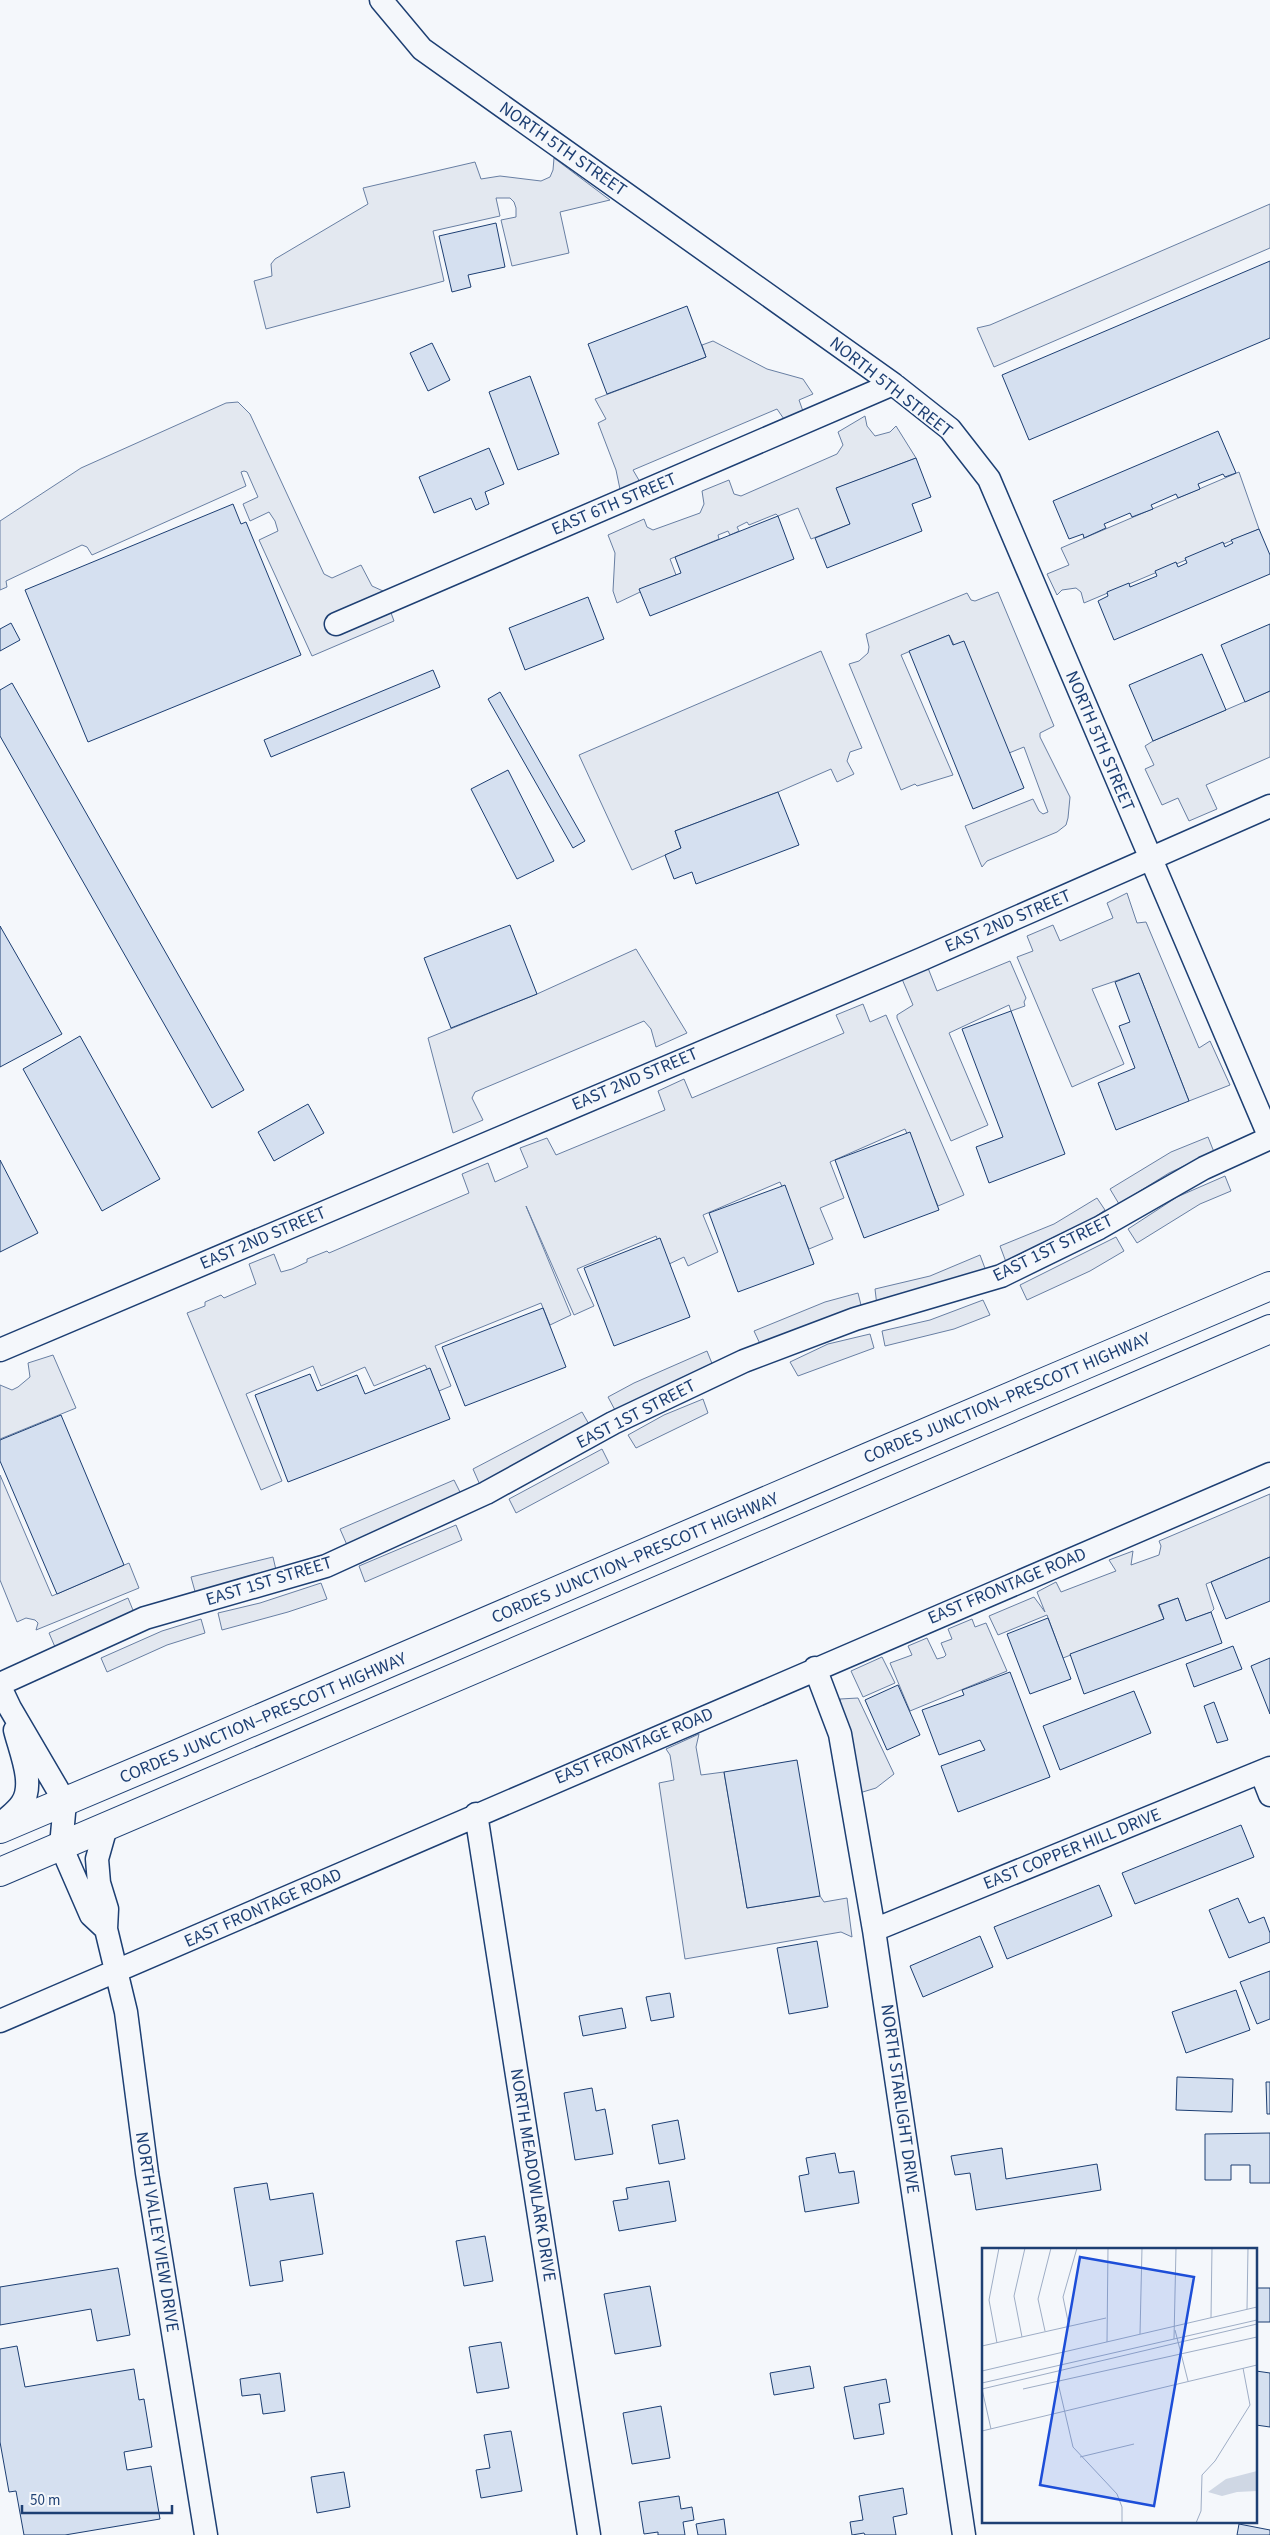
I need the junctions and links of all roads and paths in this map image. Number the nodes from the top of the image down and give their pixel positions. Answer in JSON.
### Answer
{"nodes":[{"id":1,"x":382,"y":0,"type":"edge"},
{"id":2,"x":892,"y":384,"type":"junction"},
{"id":3,"x":336,"y":624,"type":"dead end"},
{"id":4,"x":1270,"y":806,"type":"edge"},
{"id":5,"x":1151,"y":860,"type":"junction"},
{"id":6,"x":1270,"y":1138,"type":"edge"},
{"id":7,"x":1270,"y":1286,"type":"edge"},
{"id":8,"x":1270,"y":1329,"type":"edge"},
{"id":9,"x":0,"y":1350,"type":"edge"},
{"id":10,"x":1270,"y":1474,"type":"edge"},
{"id":11,"x":815,"y":1668,"type":"junction"},
{"id":12,"x":0,"y":1686,"type":"edge"},
{"id":13,"x":10,"y":1708,"type":"junction"},
{"id":14,"x":1266,"y":1770,"type":"edge"},
{"id":15,"x":1270,"y":1794,"type":"edge"},
{"id":16,"x":65,"y":1802,"type":"junction"},
{"id":17,"x":476,"y":1814,"type":"junction"},
{"id":18,"x":0,"y":1825,"type":"edge"},
{"id":19,"x":106,"y":1827,"type":"junction"},
{"id":20,"x":0,"y":1829,"type":"edge"},
{"id":21,"x":61,"y":1846,"type":"junction"},
{"id":22,"x":0,"y":1872,"type":"edge"},
{"id":23,"x":106,"y":1929,"type":"junction"},
{"id":24,"x":874,"y":1930,"type":"junction"},
{"id":25,"x":117,"y":1971,"type":"junction"},
{"id":26,"x":0,"y":2021,"type":"edge"},
{"id":27,"x":206,"y":2535,"type":"edge"},
{"id":28,"x":589,"y":2535,"type":"edge"},
{"id":29,"x":964,"y":2535,"type":"edge"}],
"edges":[{"from":1,"to":2,"type":"street","name":"NORTH 5TH STREET"},
{"from":2,"to":3,"type":"street","name":"EAST 6TH STREET"},
{"from":2,"to":5,"type":"street","name":"NORTH 5TH STREET"},
{"from":4,"to":5,"type":"street","name":"EAST 2ND STREET"},
{"from":5,"to":6,"type":"street","name":"NORTH 5TH STREET"},
{"from":5,"to":9,"type":"street","name":"EAST 2ND STREET"},
{"from":6,"to":12,"type":"street","name":"EAST 1ST STREET"},
{"from":7,"to":16,"type":"main road","name":"CORDES JUNCTION–PRESCOTT HIGHWAY"},
{"from":8,"to":19,"type":"main road"},
{"from":10,"to":11,"type":"street","name":"EAST FRONTAGE ROAD"},
{"from":11,"to":17,"type":"street","name":"EAST FRONTAGE ROAD"},
{"from":11,"to":24,"type":"street","name":"NORTH STARLIGHT DRIVE"},
{"from":12,"to":13,"type":"street"},
{"from":13,"to":16,"type":"street"},
{"from":13,"to":18,"type":"street"},
{"from":14,"to":15,"type":"street"},
{"from":14,"to":24,"type":"street","name":"EAST COPPER HILL DRIVE"},
{"from":16,"to":20,"type":"main road","name":"CORDES JUNCTION–PRESCOTT HIGHWAY"},
{"from":16,"to":21,"type":"street","name":"NORTH VALLEY VIEW DRIVE"},
{"from":17,"to":25,"type":"street","name":"EAST FRONTAGE ROAD"},
{"from":17,"to":28,"type":"street","name":"NORTH MEADOWLARK DRIVE"},
{"from":19,"to":21,"type":"main road"},
{"from":19,"to":23,"type":"street","name":"NORTH VALLEY VIEW DRIVE"},
{"from":21,"to":22,"type":"main road"},
{"from":21,"to":23,"type":"street","name":"NORTH VALLEY VIEW DRIVE"},
{"from":23,"to":25,"type":"street","name":"NORTH VALLEY VIEW DRIVE"},
{"from":24,"to":29,"type":"street","name":"NORTH STARLIGHT DRIVE"},
{"from":25,"to":26,"type":"street","name":"EAST FRONTAGE ROAD"},
{"from":25,"to":27,"type":"street","name":"NORTH VALLEY VIEW DRIVE"}]}
